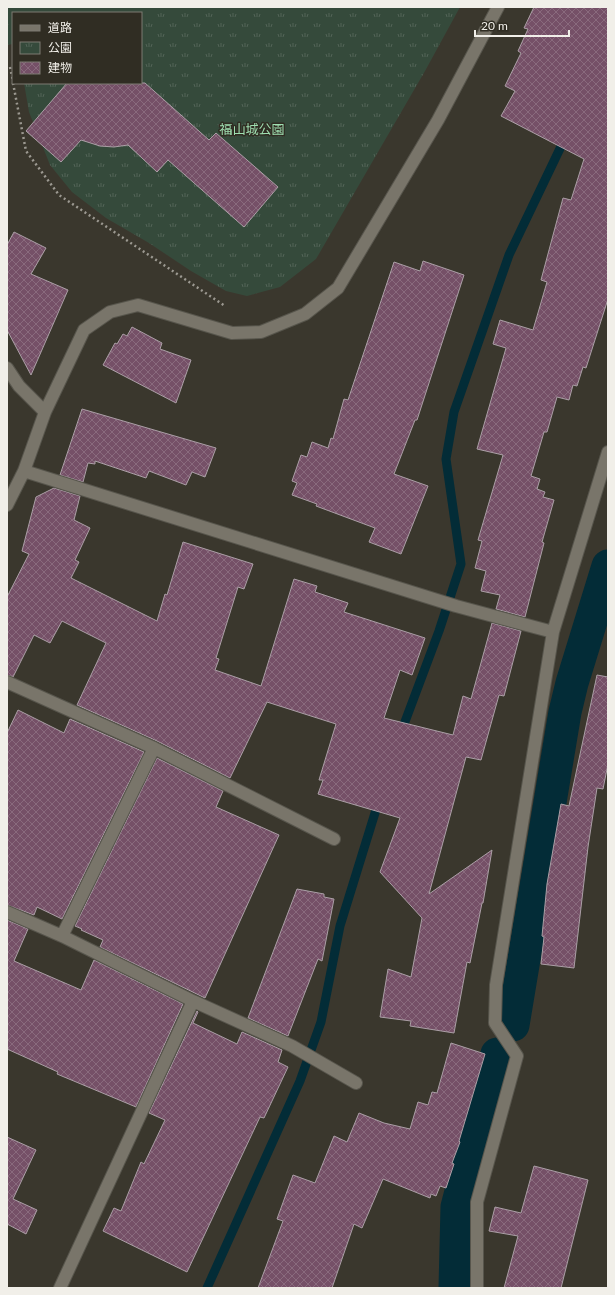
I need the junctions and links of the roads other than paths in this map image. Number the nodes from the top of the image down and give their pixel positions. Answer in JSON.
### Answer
{"nodes":[{"id":1,"x":498,"y":7,"type":"edge"},
{"id":2,"x":7,"y":368,"type":"edge"},
{"id":3,"x":45,"y":412,"type":"junction"},
{"id":4,"x":608,"y":452,"type":"edge"},
{"id":5,"x":24,"y":471,"type":"junction"},
{"id":6,"x":7,"y":505,"type":"edge"},
{"id":7,"x":553,"y":632,"type":"junction"},
{"id":8,"x":7,"y":682,"type":"edge"},
{"id":9,"x":154,"y":748,"type":"junction"},
{"id":10,"x":334,"y":839,"type":"dead end"},
{"id":11,"x":7,"y":912,"type":"edge"},
{"id":12,"x":62,"y":936,"type":"junction"},
{"id":13,"x":193,"y":1001,"type":"junction"},
{"id":14,"x":356,"y":1083,"type":"dead end"},
{"id":15,"x":60,"y":1288,"type":"edge"},
{"id":16,"x":477,"y":1288,"type":"edge"}],
"edges":[{"from":1,"to":3,"type":"street"},
{"from":2,"to":3,"type":"street"},
{"from":3,"to":5,"type":"street"},
{"from":4,"to":7,"type":"street"},
{"from":5,"to":6,"type":"street"},
{"from":5,"to":7,"type":"street"},
{"from":7,"to":16,"type":"street"},
{"from":8,"to":9,"type":"street"},
{"from":9,"to":10,"type":"street"},
{"from":9,"to":12,"type":"street"},
{"from":11,"to":12,"type":"street"},
{"from":12,"to":13,"type":"street"},
{"from":13,"to":14,"type":"street"},
{"from":13,"to":15,"type":"street"}]}
